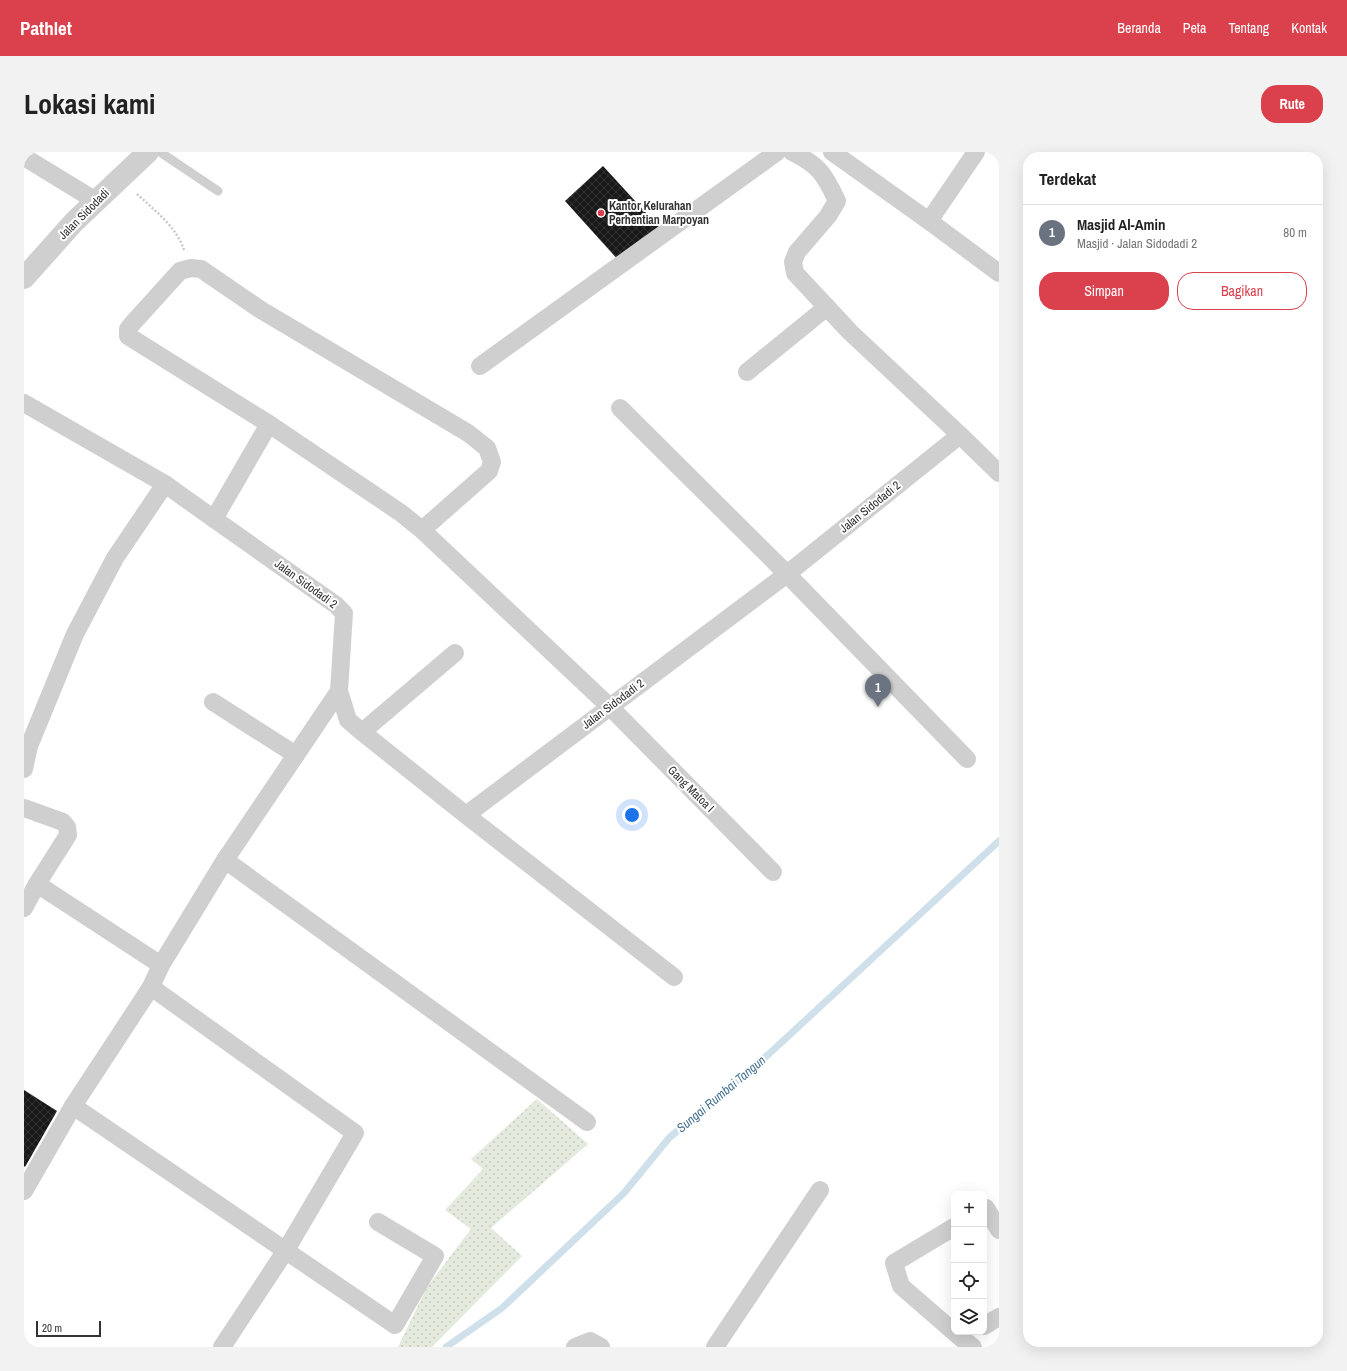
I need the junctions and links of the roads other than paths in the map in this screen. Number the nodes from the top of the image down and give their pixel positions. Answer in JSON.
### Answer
{"nodes":[{"id":1,"x":148,"y":152,"type":"edge"},
{"id":2,"x":160,"y":152,"type":"edge"},
{"id":3,"x":777,"y":152,"type":"edge"},
{"id":4,"x":832,"y":152,"type":"edge"},
{"id":5,"x":976,"y":152,"type":"edge"},
{"id":6,"x":799,"y":153,"type":"edge"},
{"id":7,"x":24,"y":157,"type":"edge"},
{"id":8,"x":218,"y":191,"type":"dead end"},
{"id":9,"x":96,"y":201,"type":"junction"},
{"id":10,"x":929,"y":221,"type":"junction"},
{"id":11,"x":999,"y":274,"type":"edge"},
{"id":12,"x":24,"y":278,"type":"edge"},
{"id":13,"x":827,"y":307,"type":"junction"},
{"id":14,"x":480,"y":366,"type":"dead end"},
{"id":15,"x":747,"y":372,"type":"dead end"},
{"id":16,"x":24,"y":403,"type":"edge"},
{"id":17,"x":620,"y":408,"type":"dead end"},
{"id":18,"x":269,"y":424,"type":"junction"},
{"id":19,"x":960,"y":435,"type":"junction"},
{"id":20,"x":999,"y":473,"type":"edge"},
{"id":21,"x":165,"y":484,"type":"junction"},
{"id":22,"x":214,"y":520,"type":"junction"},
{"id":23,"x":422,"y":530,"type":"junction"},
{"id":24,"x":787,"y":574,"type":"junction"},
{"id":25,"x":455,"y":653,"type":"dead end"},
{"id":26,"x":339,"y":691,"type":"junction"},
{"id":27,"x":213,"y":702,"type":"dead end"},
{"id":28,"x":610,"y":707,"type":"junction"},
{"id":29,"x":362,"y":732,"type":"junction"},
{"id":30,"x":296,"y":755,"type":"junction"},
{"id":31,"x":967,"y":759,"type":"dead end"},
{"id":32,"x":24,"y":769,"type":"edge"},
{"id":33,"x":24,"y":808,"type":"edge"},
{"id":34,"x":466,"y":815,"type":"junction"},
{"id":35,"x":225,"y":860,"type":"junction"},
{"id":36,"x":773,"y":872,"type":"dead end"},
{"id":37,"x":37,"y":884,"type":"junction"},
{"id":38,"x":24,"y":908,"type":"edge"},
{"id":39,"x":161,"y":966,"type":"junction"},
{"id":40,"x":674,"y":977,"type":"dead end"},
{"id":41,"x":151,"y":987,"type":"junction"},
{"id":42,"x":73,"y":1106,"type":"junction"},
{"id":43,"x":587,"y":1122,"type":"dead end"},
{"id":44,"x":27,"y":1180,"type":"edge"},
{"id":45,"x":820,"y":1190,"type":"dead end"},
{"id":46,"x":990,"y":1206,"type":"edge"},
{"id":47,"x":378,"y":1222,"type":"dead end"},
{"id":48,"x":951,"y":1229,"type":"edge"},
{"id":49,"x":999,"y":1230,"type":"edge"},
{"id":50,"x":286,"y":1250,"type":"junction"},
{"id":51,"x":999,"y":1317,"type":"edge"},
{"id":52,"x":987,"y":1324,"type":"edge"},
{"id":53,"x":969,"y":1339,"type":"edge"},
{"id":54,"x":222,"y":1347,"type":"edge"},
{"id":55,"x":714,"y":1347,"type":"edge"}],
"edges":[{"from":1,"to":9,"type":"street","name":"Jalan Sidodadi"},
{"from":2,"to":8,"type":"lane"},
{"from":3,"to":14,"type":"street"},
{"from":4,"to":10,"type":"street"},
{"from":5,"to":10,"type":"street"},
{"from":6,"to":13,"type":"street"},
{"from":7,"to":9,"type":"street"},
{"from":9,"to":12,"type":"street","name":"Jalan Sidodadi"},
{"from":10,"to":11,"type":"street"},
{"from":13,"to":15,"type":"street"},
{"from":13,"to":19,"type":"street"},
{"from":16,"to":21,"type":"street","name":"Jalan Sidodadi 2"},
{"from":17,"to":24,"type":"street"},
{"from":18,"to":22,"type":"street"},
{"from":18,"to":23,"type":"street","name":"Gang Matoa I"},
{"from":18,"to":23,"type":"street","name":"Gang Matoa I"},
{"from":19,"to":20,"type":"street"},
{"from":19,"to":24,"type":"street","name":"Jalan Sidodadi 2"},
{"from":21,"to":22,"type":"street","name":"Jalan Sidodadi 2"},
{"from":21,"to":32,"type":"street"},
{"from":22,"to":26,"type":"street","name":"Jalan Sidodadi 2"},
{"from":23,"to":28,"type":"street","name":"Gang Matoa I"},
{"from":24,"to":28,"type":"street","name":"Jalan Sidodadi 2"},
{"from":24,"to":31,"type":"street"},
{"from":25,"to":29,"type":"street"},
{"from":26,"to":29,"type":"street","name":"Jalan Sidodadi 2"},
{"from":26,"to":30,"type":"street"},
{"from":27,"to":30,"type":"street"},
{"from":28,"to":34,"type":"street","name":"Jalan Sidodadi 2"},
{"from":28,"to":36,"type":"street","name":"Gang Matoa I"},
{"from":29,"to":34,"type":"street","name":"Jalan Sidodadi 2"},
{"from":30,"to":35,"type":"street"},
{"from":33,"to":37,"type":"street"},
{"from":34,"to":40,"type":"street"},
{"from":35,"to":39,"type":"street"},
{"from":35,"to":43,"type":"street"},
{"from":37,"to":38,"type":"street"},
{"from":37,"to":39,"type":"street"},
{"from":39,"to":41,"type":"street"},
{"from":41,"to":42,"type":"street"},
{"from":41,"to":50,"type":"street"},
{"from":42,"to":44,"type":"street"},
{"from":42,"to":50,"type":"street"},
{"from":45,"to":55,"type":"street"},
{"from":46,"to":49,"type":"street"},
{"from":47,"to":50,"type":"street"},
{"from":48,"to":53,"type":"street"},
{"from":50,"to":54,"type":"street"},
{"from":51,"to":52,"type":"street"}]}
